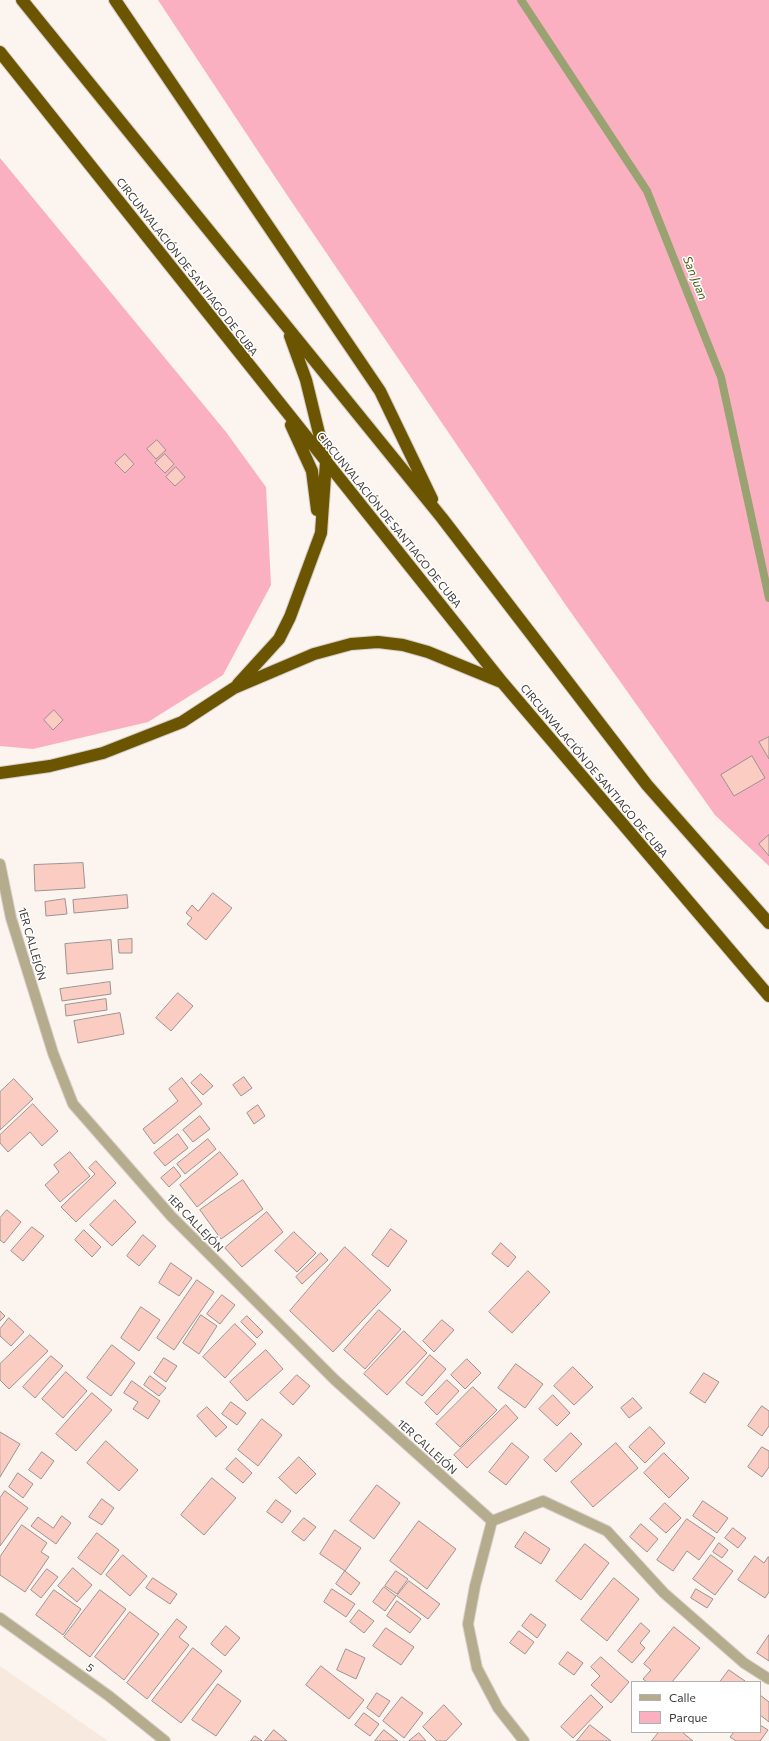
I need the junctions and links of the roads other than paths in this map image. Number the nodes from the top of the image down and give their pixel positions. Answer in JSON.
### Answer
{"nodes":[{"id":1,"x":22,"y":0,"type":"edge"},
{"id":2,"x":115,"y":0,"type":"edge"},
{"id":3,"x":0,"y":52,"type":"edge"},
{"id":4,"x":286,"y":326,"type":"junction"},
{"id":5,"x":283,"y":408,"type":"junction"},
{"id":6,"x":326,"y":462,"type":"junction"},
{"id":7,"x":442,"y":518,"type":"junction"},
{"id":8,"x":321,"y":533,"type":"junction"},
{"id":9,"x":502,"y":682,"type":"junction"},
{"id":10,"x":234,"y":688,"type":"junction"},
{"id":11,"x":0,"y":773,"type":"edge"},
{"id":12,"x":0,"y":864,"type":"edge"},
{"id":13,"x":769,"y":923,"type":"edge"},
{"id":14,"x":769,"y":996,"type":"edge"},
{"id":15,"x":492,"y":1521,"type":"junction"},
{"id":16,"x":0,"y":1618,"type":"edge"},
{"id":17,"x":769,"y":1679,"type":"edge"},
{"id":18,"x":165,"y":1741,"type":"edge"},
{"id":19,"x":524,"y":1741,"type":"edge"}],
"edges":[{"from":1,"to":4,"type":"highway"},
{"from":2,"to":7,"type":"highway"},
{"from":3,"to":5,"type":"highway","name":"CIRCUNVALACIÓN DE SANTIAGO DE CUBA"},
{"from":4,"to":6,"type":"highway"},
{"from":4,"to":7,"type":"highway"},
{"from":5,"to":6,"type":"highway","name":"CIRCUNVALACIÓN DE SANTIAGO DE CUBA"},
{"from":5,"to":8,"type":"highway"},
{"from":6,"to":8,"type":"highway"},
{"from":6,"to":9,"type":"highway","name":"CIRCUNVALACIÓN DE SANTIAGO DE CUBA"},
{"from":7,"to":13,"type":"highway"},
{"from":8,"to":10,"type":"highway"},
{"from":9,"to":10,"type":"highway"},
{"from":9,"to":14,"type":"highway","name":"CIRCUNVALACIÓN DE SANTIAGO DE CUBA"},
{"from":10,"to":11,"type":"highway"},
{"from":12,"to":15,"type":"street","name":"1ER CALLEJÓN"},
{"from":15,"to":17,"type":"street"},
{"from":15,"to":19,"type":"street"},
{"from":16,"to":18,"type":"street","name":"5"}]}
